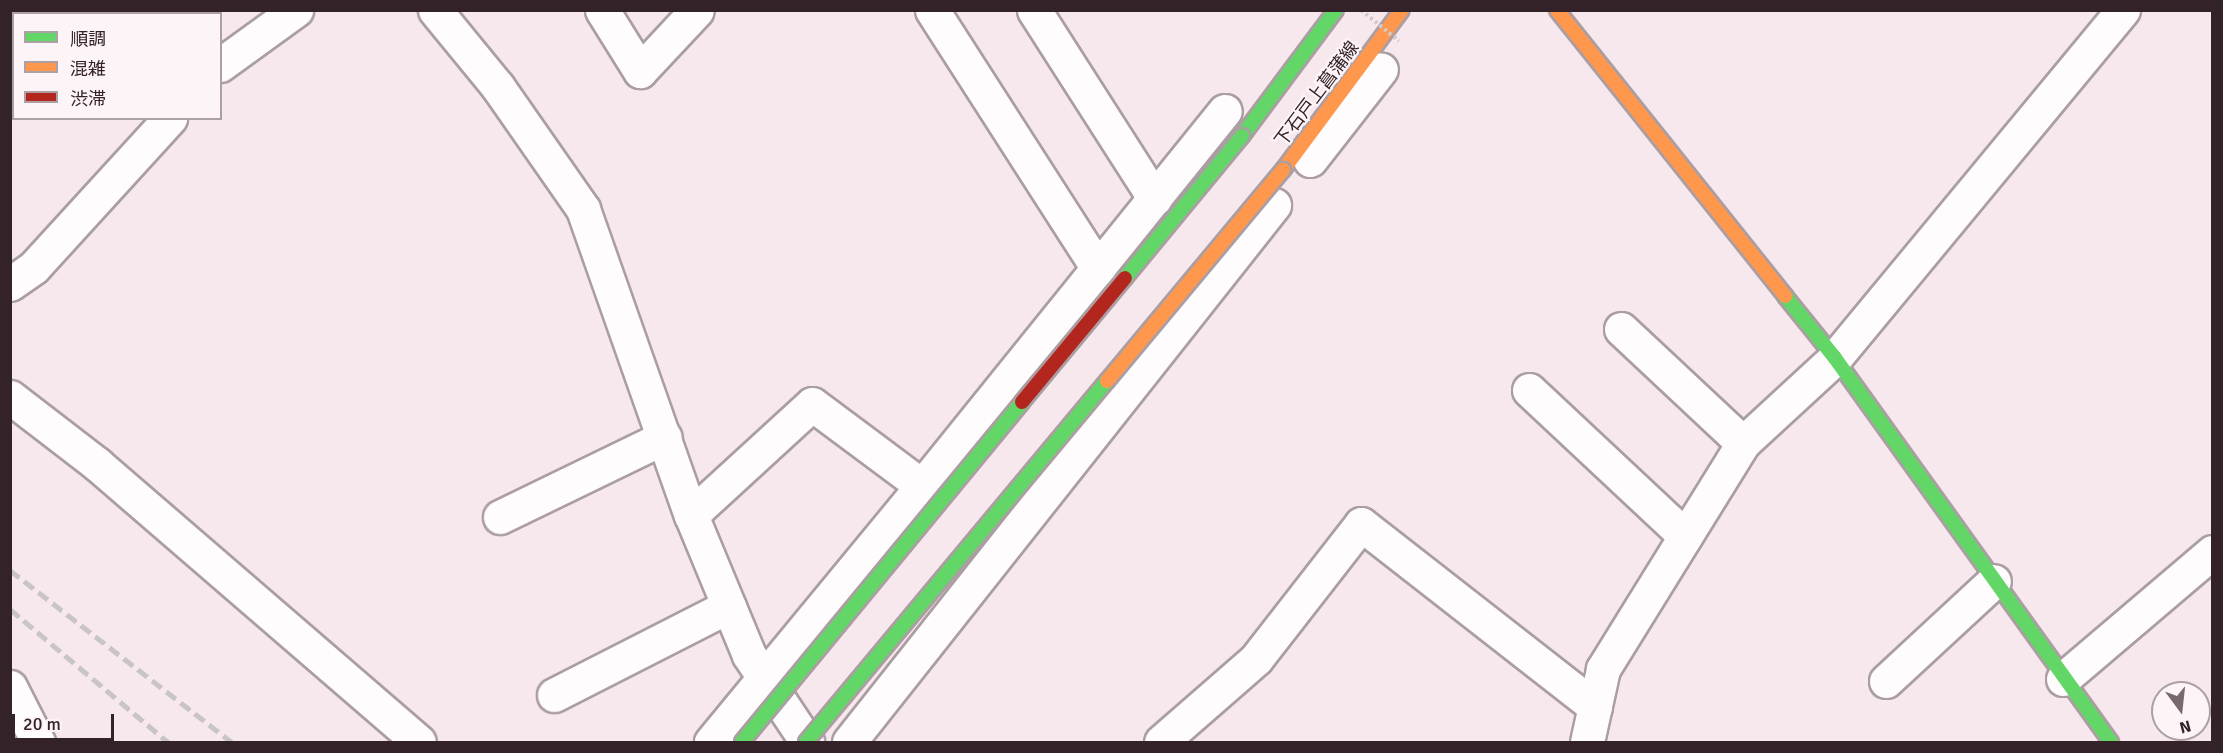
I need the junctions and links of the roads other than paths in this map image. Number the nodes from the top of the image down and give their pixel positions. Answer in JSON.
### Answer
{"nodes":[{"id":1,"x":296,"y":10,"type":"edge"},
{"id":2,"x":435,"y":10,"type":"edge"},
{"id":3,"x":602,"y":10,"type":"edge"},
{"id":4,"x":697,"y":10,"type":"edge"},
{"id":5,"x":932,"y":10,"type":"edge"},
{"id":6,"x":1034,"y":10,"type":"edge"},
{"id":7,"x":1336,"y":10,"type":"edge"},
{"id":8,"x":1402,"y":10,"type":"edge"},
{"id":9,"x":1557,"y":10,"type":"edge"},
{"id":10,"x":2123,"y":10,"type":"edge"},
{"id":11,"x":222,"y":64,"type":"edge"},
{"id":12,"x":1381,"y":69,"type":"dead end"},
{"id":13,"x":168,"y":120,"type":"edge"},
{"id":14,"x":1234,"y":124,"type":"junction"},
{"id":15,"x":1155,"y":199,"type":"junction"},
{"id":16,"x":1098,"y":269,"type":"junction"},
{"id":17,"x":10,"y":284,"type":"edge"},
{"id":18,"x":1621,"y":329,"type":"dead end"},
{"id":19,"x":1836,"y":358,"type":"junction"},
{"id":20,"x":1529,"y":390,"type":"dead end"},
{"id":21,"x":10,"y":397,"type":"edge"},
{"id":22,"x":665,"y":437,"type":"junction"},
{"id":23,"x":1743,"y":443,"type":"junction"},
{"id":24,"x":922,"y":486,"type":"junction"},
{"id":25,"x":691,"y":515,"type":"junction"},
{"id":26,"x":500,"y":517,"type":"dead end"},
{"id":27,"x":1685,"y":536,"type":"junction"},
{"id":28,"x":2212,"y":552,"type":"edge"},
{"id":29,"x":1994,"y":581,"type":"junction"},
{"id":30,"x":729,"y":606,"type":"junction"},
{"id":31,"x":2063,"y":679,"type":"junction"},
{"id":32,"x":764,"y":680,"type":"junction"},
{"id":33,"x":1886,"y":681,"type":"dead end"},
{"id":34,"x":10,"y":687,"type":"edge"},
{"id":35,"x":554,"y":695,"type":"dead end"},
{"id":36,"x":1595,"y":707,"type":"junction"},
{"id":37,"x":37,"y":742,"type":"edge"},
{"id":38,"x":419,"y":742,"type":"edge"},
{"id":39,"x":711,"y":742,"type":"edge"},
{"id":40,"x":742,"y":742,"type":"edge"},
{"id":41,"x":807,"y":742,"type":"edge"},
{"id":42,"x":849,"y":742,"type":"edge"},
{"id":43,"x":1161,"y":742,"type":"edge"},
{"id":44,"x":1587,"y":742,"type":"edge"},
{"id":45,"x":2111,"y":742,"type":"edge"}],
"edges":[{"from":1,"to":11,"type":"street"},
{"from":2,"to":22,"type":"street"},
{"from":3,"to":4,"type":"street"},
{"from":5,"to":16,"type":"street"},
{"from":6,"to":15,"type":"street"},
{"from":7,"to":14,"type":"main road","name":"下石戸上菖蒲線"},
{"from":8,"to":41,"type":"main road","name":"下石戸上菖蒲線","bridge":true},
{"from":9,"to":19,"type":"main road"},
{"from":10,"to":19,"type":"street"},
{"from":12,"to":42,"type":"street"},
{"from":13,"to":17,"type":"street"},
{"from":14,"to":15,"type":"street"},
{"from":14,"to":40,"type":"main road","name":"下石戸上菖蒲線","bridge":true},
{"from":15,"to":16,"type":"street"},
{"from":16,"to":24,"type":"street"},
{"from":18,"to":23,"type":"street"},
{"from":19,"to":23,"type":"street"},
{"from":19,"to":29,"type":"main road"},
{"from":20,"to":27,"type":"street"},
{"from":21,"to":38,"type":"street"},
{"from":22,"to":25,"type":"street"},
{"from":22,"to":26,"type":"street"},
{"from":23,"to":27,"type":"street"},
{"from":24,"to":25,"type":"street"},
{"from":24,"to":32,"type":"street"},
{"from":25,"to":30,"type":"street"},
{"from":27,"to":36,"type":"street"},
{"from":28,"to":31,"type":"street"},
{"from":29,"to":31,"type":"main road"},
{"from":29,"to":33,"type":"street"},
{"from":30,"to":32,"type":"street"},
{"from":30,"to":35,"type":"street"},
{"from":31,"to":45,"type":"main road"},
{"from":32,"to":39,"type":"street"},
{"from":32,"to":41,"type":"street"},
{"from":34,"to":37,"type":"street"},
{"from":36,"to":43,"type":"street"},
{"from":36,"to":44,"type":"street"}]}
